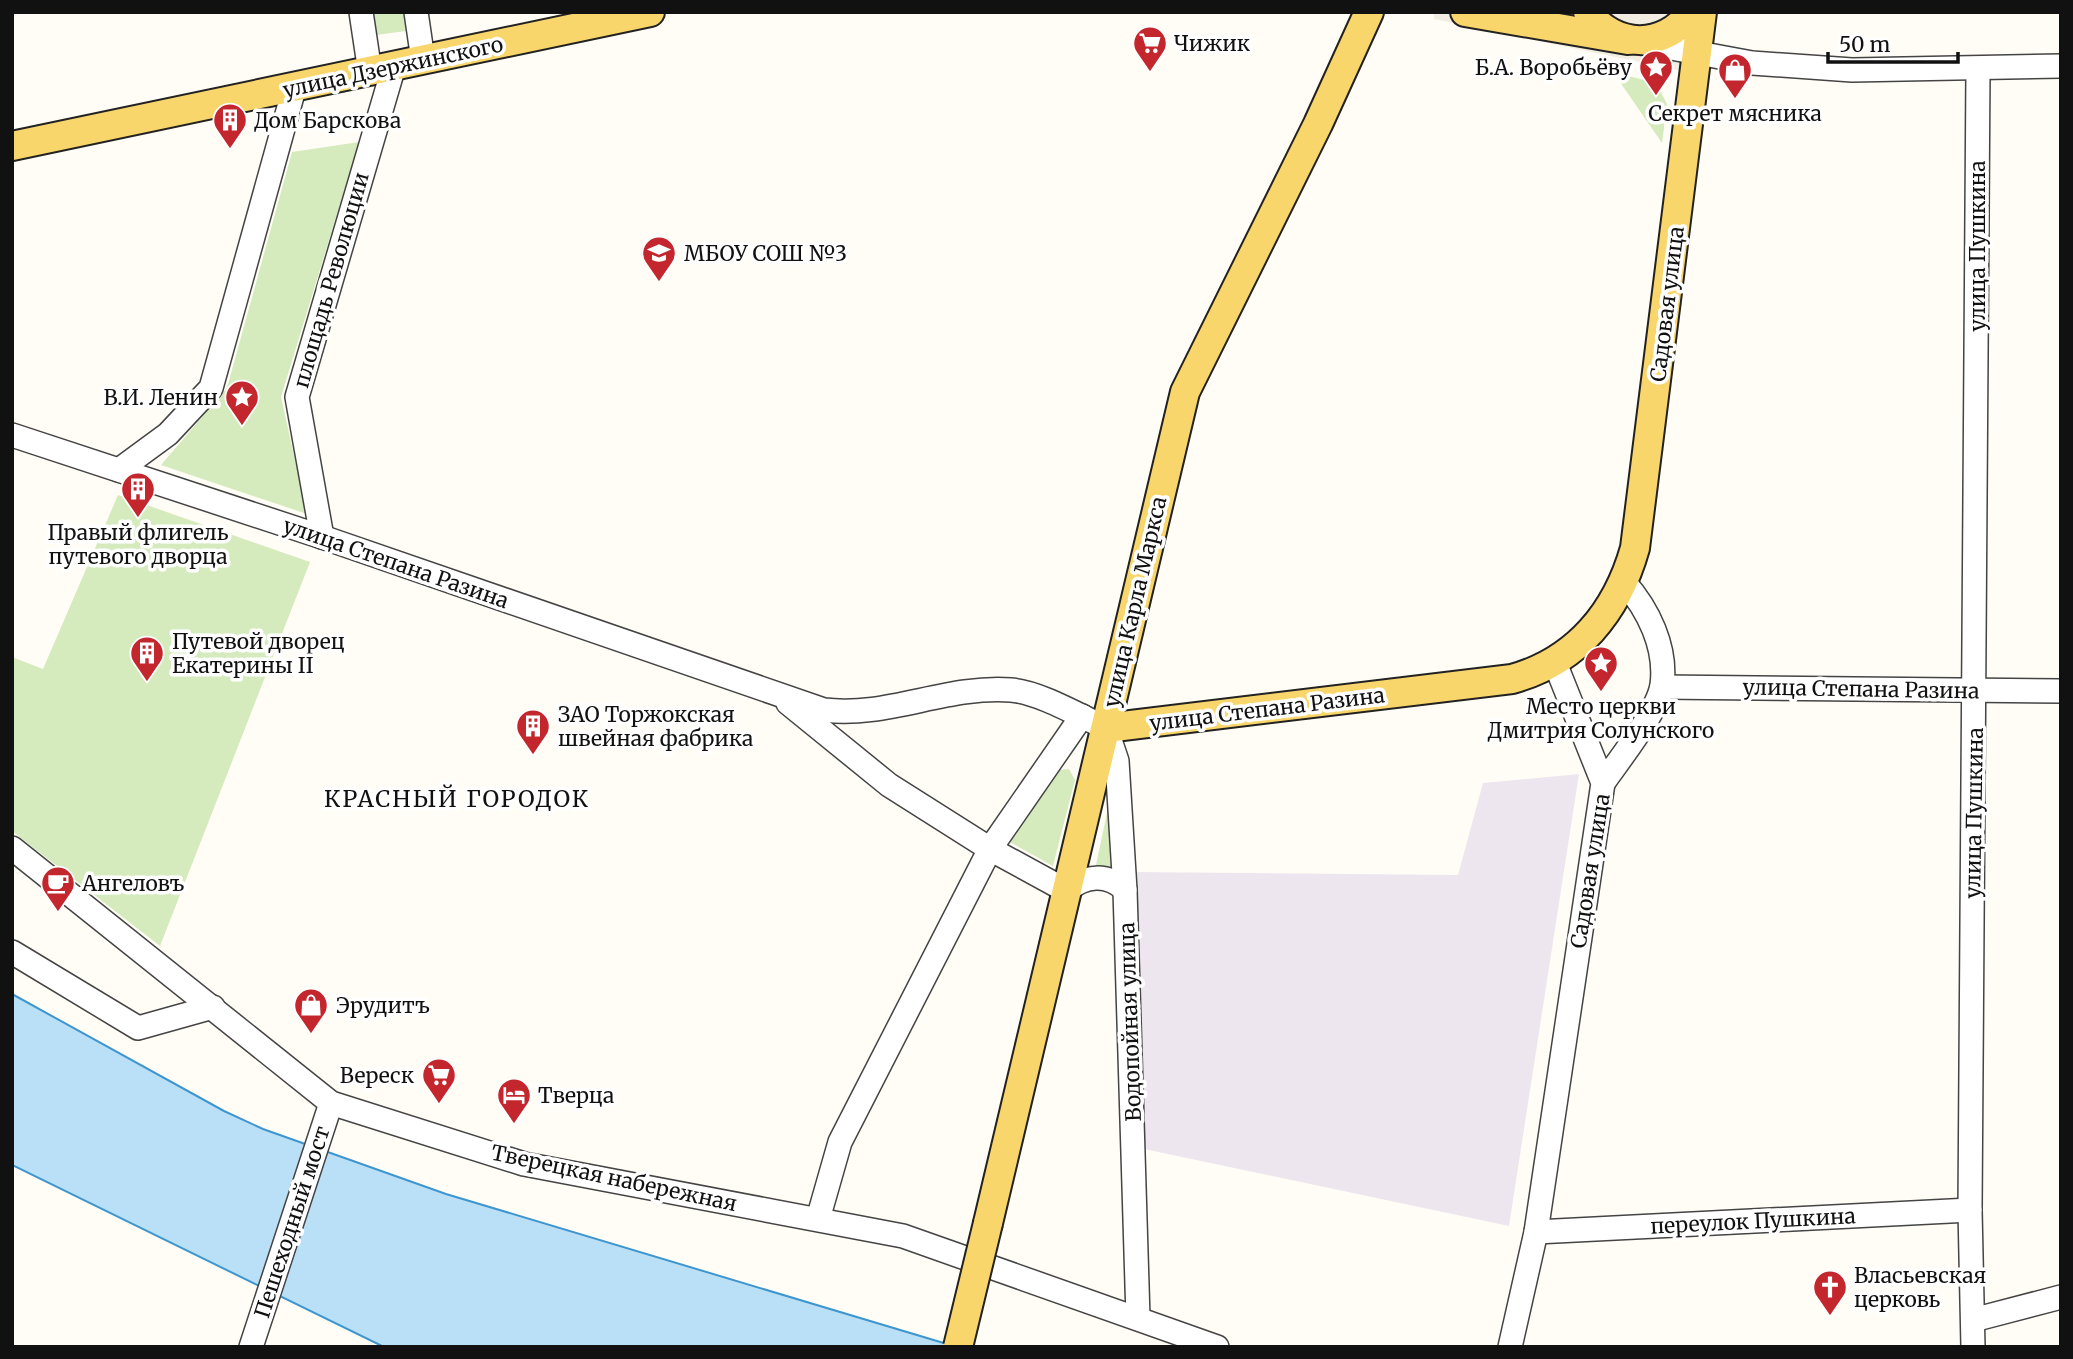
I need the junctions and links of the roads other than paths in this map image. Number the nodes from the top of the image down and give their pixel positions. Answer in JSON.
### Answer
{"nodes":[{"id":1,"x":361,"y":12,"type":"edge"},
{"id":2,"x":416,"y":12,"type":"edge"},
{"id":3,"x":650,"y":12,"type":"edge"},
{"id":4,"x":1369,"y":12,"type":"edge"},
{"id":5,"x":1465,"y":12,"type":"edge"},
{"id":6,"x":1588,"y":12,"type":"edge"},
{"id":7,"x":1691,"y":12,"type":"edge"},
{"id":8,"x":1702,"y":12,"type":"edge"},
{"id":9,"x":1626,"y":39,"type":"junction"},
{"id":10,"x":1697,"y":54,"type":"junction"},
{"id":11,"x":423,"y":60,"type":"junction"},
{"id":12,"x":2061,"y":66,"type":"edge"},
{"id":13,"x":382,"y":69,"type":"junction"},
{"id":14,"x":1978,"y":69,"type":"junction"},
{"id":15,"x":294,"y":89,"type":"junction"},
{"id":16,"x":12,"y":146,"type":"edge"},
{"id":17,"x":12,"y":435,"type":"edge"},
{"id":18,"x":119,"y":470,"type":"junction"},
{"id":19,"x":322,"y":537,"type":"junction"},
{"id":20,"x":1624,"y":582,"type":"junction"},
{"id":21,"x":1555,"y":663,"type":"junction"},
{"id":22,"x":1662,"y":687,"type":"junction"},
{"id":23,"x":1976,"y":690,"type":"junction"},
{"id":24,"x":2061,"y":691,"type":"edge"},
{"id":25,"x":778,"y":695,"type":"junction"},
{"id":26,"x":1094,"y":722,"type":"junction"},
{"id":27,"x":1604,"y":783,"type":"junction"},
{"id":28,"x":12,"y":848,"type":"edge"},
{"id":29,"x":990,"y":849,"type":"junction"},
{"id":30,"x":1125,"y":890,"type":"junction"},
{"id":31,"x":1068,"y":891,"type":"junction"},
{"id":32,"x":12,"y":953,"type":"edge"},
{"id":33,"x":213,"y":1007,"type":"junction"},
{"id":34,"x":329,"y":1110,"type":"junction"},
{"id":35,"x":1970,"y":1210,"type":"junction"},
{"id":36,"x":818,"y":1219,"type":"junction"},
{"id":37,"x":1536,"y":1232,"type":"junction"},
{"id":38,"x":2061,"y":1297,"type":"edge"},
{"id":39,"x":1139,"y":1318,"type":"junction"},
{"id":40,"x":1973,"y":1320,"type":"junction"},
{"id":41,"x":254,"y":1337,"type":"edge"},
{"id":42,"x":958,"y":1347,"type":"edge"},
{"id":43,"x":1217,"y":1347,"type":"edge"},
{"id":44,"x":1510,"y":1347,"type":"edge"},
{"id":45,"x":1973,"y":1347,"type":"edge"}],
"edges":[{"from":1,"to":13,"type":"street"},
{"from":2,"to":11,"type":"street"},
{"from":3,"to":11,"type":"main road","name":"улица Дзержинского"},
{"from":4,"to":26,"type":"main road","name":"улица Карла Маркса"},
{"from":5,"to":9,"type":"main road"},
{"from":6,"to":9,"type":"main road"},
{"from":7,"to":9,"type":"main road"},
{"from":8,"to":10,"type":"main road","name":"Садовая улица"},
{"from":9,"to":10,"type":"street"},
{"from":10,"to":14,"type":"street"},
{"from":10,"to":20,"type":"main road","name":"Садовая улица"},
{"from":11,"to":13,"type":"main road","name":"улица Дзержинского"},
{"from":12,"to":14,"type":"street"},
{"from":13,"to":15,"type":"main road","name":"улица Дзержинского"},
{"from":13,"to":19,"type":"street","name":"площадь Революции"},
{"from":14,"to":23,"type":"street","name":"улица Пушкина"},
{"from":15,"to":16,"type":"main road","name":"улица Дзержинского"},
{"from":15,"to":18,"type":"street"},
{"from":17,"to":18,"type":"street","name":"улица Степана Разина"},
{"from":18,"to":19,"type":"street","name":"улица Степана Разина"},
{"from":19,"to":25,"type":"street","name":"улица Степана Разина"},
{"from":20,"to":21,"type":"main road","name":"Садовая улица"},
{"from":20,"to":22,"type":"street"},
{"from":21,"to":26,"type":"main road","name":"улица Степана Разина"},
{"from":21,"to":27,"type":"street","name":"Садовая улица"},
{"from":22,"to":23,"type":"street","name":"улица Степана Разина"},
{"from":22,"to":27,"type":"street"},
{"from":23,"to":24,"type":"street","name":"улица Степана Разина"},
{"from":23,"to":35,"type":"street","name":"улица Пушкина"},
{"from":25,"to":26,"type":"street","name":"улица Степана Разина"},
{"from":25,"to":29,"type":"street","name":"улица Степана Разина"},
{"from":26,"to":29,"type":"street","name":"улица Карла Маркса"},
{"from":26,"to":30,"type":"street","name":"Водопойная улица"},
{"from":26,"to":31,"type":"main road","name":"улица Карла Маркса"},
{"from":27,"to":37,"type":"street","name":"Садовая улица"},
{"from":28,"to":33,"type":"street","name":"Тверецкая набережная"},
{"from":29,"to":31,"type":"street","name":"улица Степана Разина"},
{"from":29,"to":36,"type":"street","name":"улица Карла Маркса"},
{"from":30,"to":31,"type":"street"},
{"from":30,"to":39,"type":"street","name":"Водопойная улица"},
{"from":31,"to":42,"type":"main road","name":"улица Карла Маркса","bridge":true},
{"from":32,"to":33,"type":"street"},
{"from":33,"to":34,"type":"street","name":"Тверецкая набережная"},
{"from":34,"to":36,"type":"street","name":"Тверецкая набережная"},
{"from":34,"to":41,"type":"street","name":"Пешеходный мост"},
{"from":35,"to":37,"type":"street","name":"переулок Пушкина"},
{"from":35,"to":40,"type":"street","name":"улица Пушкина"},
{"from":36,"to":39,"type":"street","name":"Тверецкая набережная"},
{"from":37,"to":44,"type":"street","name":"Садовая улица"},
{"from":38,"to":40,"type":"street"},
{"from":39,"to":43,"type":"street","name":"Тверецкая набережная"},
{"from":40,"to":45,"type":"street","name":"улица Пушкина"}]}
